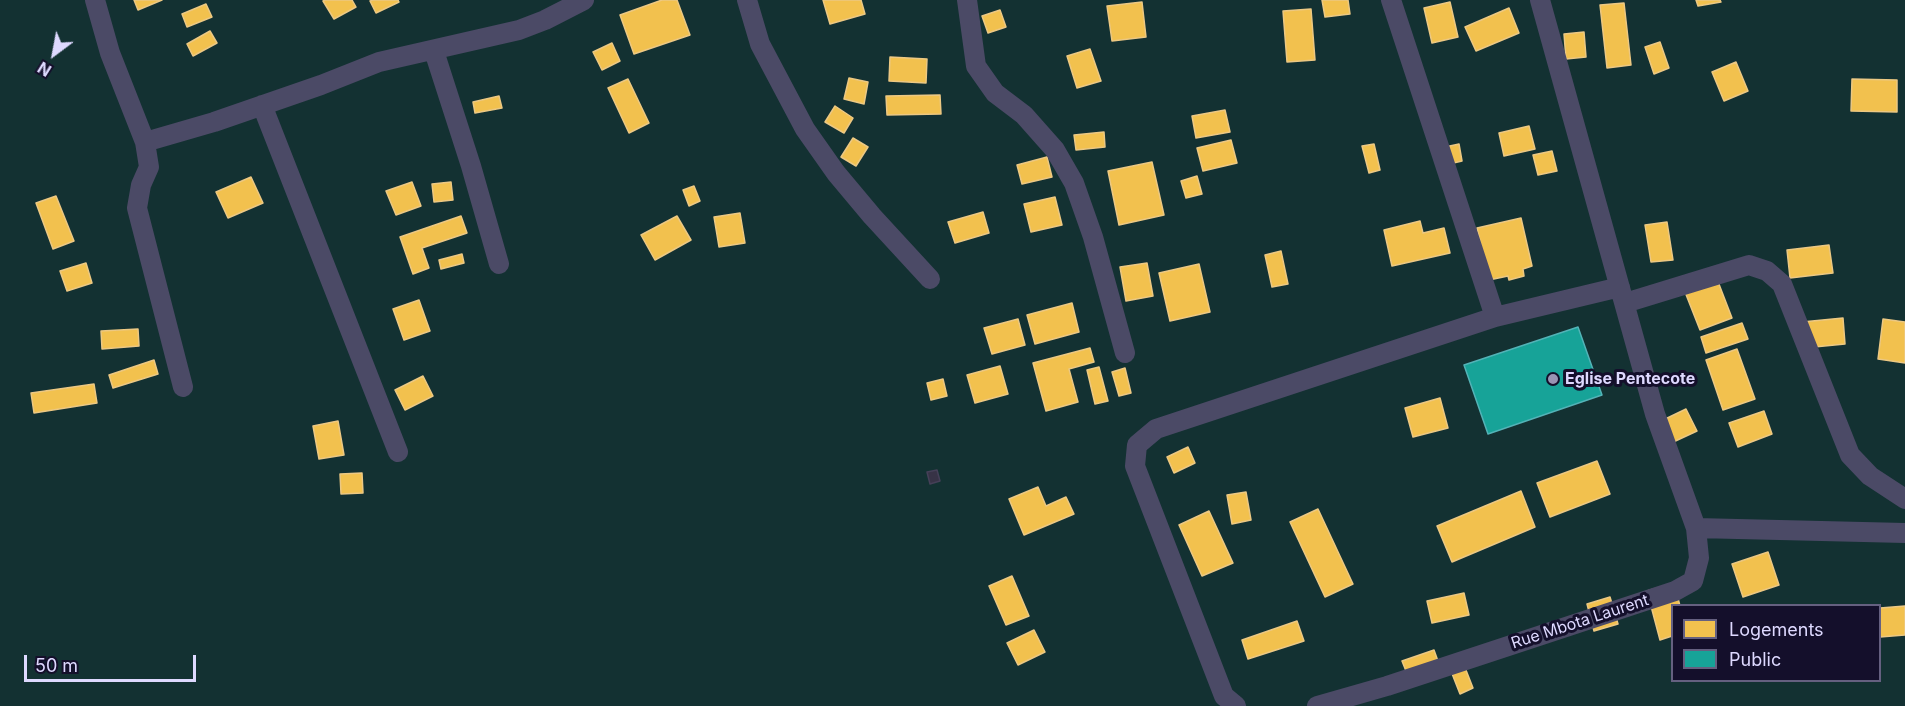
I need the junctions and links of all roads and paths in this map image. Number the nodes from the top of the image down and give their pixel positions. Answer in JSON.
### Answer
{"nodes":[{"id":1,"x":95,"y":0,"type":"edge"},
{"id":2,"x":584,"y":0,"type":"edge"},
{"id":3,"x":747,"y":0,"type":"edge"},
{"id":4,"x":967,"y":0,"type":"edge"},
{"id":5,"x":1391,"y":0,"type":"edge"},
{"id":6,"x":1540,"y":0,"type":"edge"},
{"id":7,"x":434,"y":51,"type":"junction"},
{"id":8,"x":262,"y":105,"type":"junction"},
{"id":9,"x":145,"y":142,"type":"junction"},
{"id":10,"x":499,"y":264,"type":"dead end"},
{"id":11,"x":930,"y":279,"type":"dead end"},
{"id":12,"x":1622,"y":295,"type":"junction"},
{"id":13,"x":1495,"y":317,"type":"junction"},
{"id":14,"x":1125,"y":353,"type":"dead end"},
{"id":15,"x":183,"y":387,"type":"dead end"},
{"id":16,"x":398,"y":452,"type":"dead end"},
{"id":17,"x":1905,"y":500,"type":"edge"},
{"id":18,"x":1696,"y":528,"type":"junction"},
{"id":19,"x":1905,"y":533,"type":"edge"},
{"id":20,"x":1236,"y":706,"type":"edge"},
{"id":21,"x":1317,"y":706,"type":"edge"}],
"edges":[{"from":1,"to":9,"type":"street"},
{"from":2,"to":7,"type":"street"},
{"from":3,"to":11,"type":"street"},
{"from":4,"to":14,"type":"street"},
{"from":5,"to":13,"type":"street"},
{"from":6,"to":12,"type":"street","name":"Rue Mbota Laurent"},
{"from":7,"to":8,"type":"street"},
{"from":7,"to":10,"type":"street"},
{"from":8,"to":9,"type":"street"},
{"from":8,"to":16,"type":"street"},
{"from":9,"to":15,"type":"street"},
{"from":12,"to":13,"type":"street"},
{"from":12,"to":17,"type":"street"},
{"from":12,"to":18,"type":"street","name":"Rue Mbota Laurent"},
{"from":13,"to":20,"type":"street"},
{"from":18,"to":19,"type":"street"},
{"from":18,"to":21,"type":"street","name":"Rue Mbota Laurent"}]}
